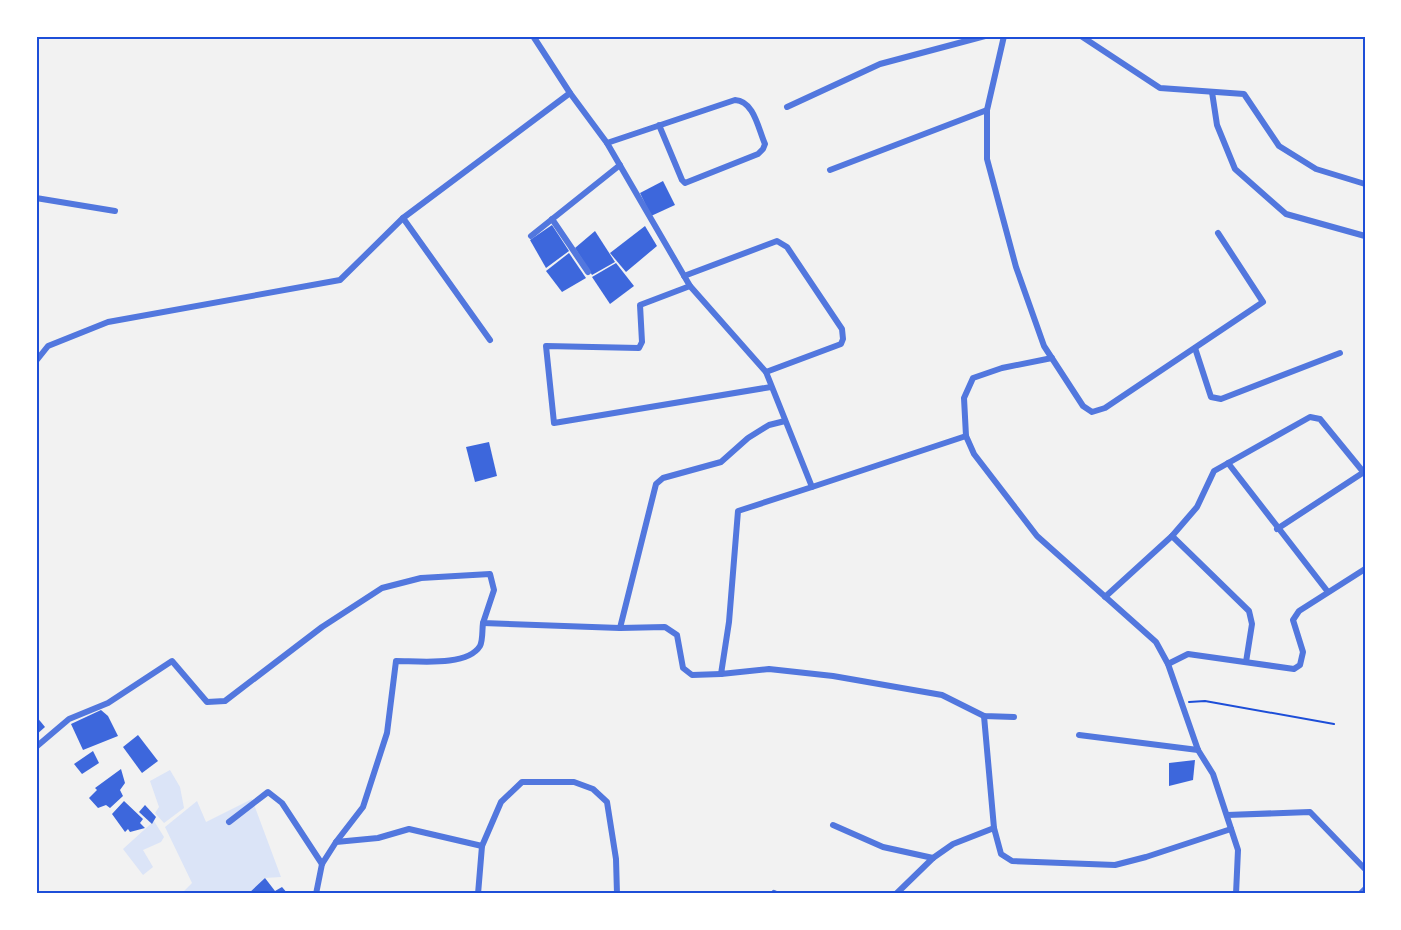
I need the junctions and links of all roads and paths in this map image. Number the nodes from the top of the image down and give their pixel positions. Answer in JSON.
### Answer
{"nodes":[{"id":1,"x":533,"y":36,"type":"edge"},
{"id":2,"x":985,"y":36,"type":"edge"},
{"id":3,"x":1004,"y":36,"type":"edge"},
{"id":4,"x":1081,"y":36,"type":"edge"},
{"id":5,"x":1212,"y":92,"type":"junction"},
{"id":6,"x":570,"y":93,"type":"junction"},
{"id":7,"x":787,"y":107,"type":"dead end"},
{"id":8,"x":987,"y":110,"type":"junction"},
{"id":9,"x":659,"y":125,"type":"junction"},
{"id":10,"x":607,"y":143,"type":"junction"},
{"id":11,"x":620,"y":165,"type":"junction"},
{"id":12,"x":830,"y":170,"type":"dead end"},
{"id":13,"x":1365,"y":184,"type":"edge"},
{"id":14,"x":36,"y":198,"type":"edge"},
{"id":15,"x":116,"y":211,"type":"dead end"},
{"id":16,"x":404,"y":218,"type":"junction"},
{"id":17,"x":552,"y":219,"type":"junction"},
{"id":18,"x":1218,"y":234,"type":"dead end"},
{"id":19,"x":531,"y":236,"type":"dead end"},
{"id":20,"x":1365,"y":236,"type":"edge"},
{"id":21,"x":588,"y":272,"type":"dead end"},
{"id":22,"x":684,"y":276,"type":"junction"},
{"id":23,"x":690,"y":286,"type":"junction"},
{"id":24,"x":490,"y":340,"type":"dead end"},
{"id":25,"x":1195,"y":348,"type":"junction"},
{"id":26,"x":1340,"y":353,"type":"dead end"},
{"id":27,"x":1052,"y":358,"type":"junction"},
{"id":28,"x":36,"y":361,"type":"edge"},
{"id":29,"x":766,"y":372,"type":"junction"},
{"id":30,"x":771,"y":387,"type":"junction"},
{"id":31,"x":785,"y":421,"type":"junction"},
{"id":32,"x":966,"y":436,"type":"junction"},
{"id":33,"x":1228,"y":463,"type":"junction"},
{"id":34,"x":1364,"y":473,"type":"edge"},
{"id":35,"x":812,"y":487,"type":"junction"},
{"id":36,"x":1277,"y":528,"type":"junction"},
{"id":37,"x":1172,"y":536,"type":"junction"},
{"id":38,"x":1365,"y":569,"type":"edge"},
{"id":39,"x":1329,"y":592,"type":"junction"},
{"id":40,"x":1105,"y":597,"type":"junction"},
{"id":41,"x":483,"y":623,"type":"junction"},
{"id":42,"x":620,"y":628,"type":"junction"},
{"id":43,"x":1246,"y":662,"type":"junction"},
{"id":44,"x":1168,"y":664,"type":"junction"},
{"id":45,"x":721,"y":674,"type":"junction"},
{"id":46,"x":1182,"y":703,"type":"junction"},
{"id":47,"x":984,"y":716,"type":"junction"},
{"id":48,"x":1014,"y":717,"type":"dead end"},
{"id":49,"x":1334,"y":724,"type":"dead end"},
{"id":50,"x":1079,"y":735,"type":"dead end"},
{"id":51,"x":36,"y":747,"type":"edge"},
{"id":52,"x":1198,"y":750,"type":"junction"},
{"id":53,"x":1227,"y":815,"type":"junction"},
{"id":54,"x":229,"y":822,"type":"dead end"},
{"id":55,"x":833,"y":825,"type":"dead end"},
{"id":56,"x":993,"y":828,"type":"junction"},
{"id":57,"x":1231,"y":829,"type":"junction"},
{"id":58,"x":336,"y":842,"type":"junction"},
{"id":59,"x":482,"y":846,"type":"junction"},
{"id":60,"x":933,"y":858,"type":"junction"},
{"id":61,"x":322,"y":864,"type":"junction"},
{"id":62,"x":1365,"y":869,"type":"edge"},
{"id":63,"x":1365,"y":889,"type":"edge"},
{"id":64,"x":316,"y":894,"type":"edge"},
{"id":65,"x":478,"y":894,"type":"edge"},
{"id":66,"x":617,"y":894,"type":"edge"},
{"id":67,"x":896,"y":894,"type":"edge"},
{"id":68,"x":1236,"y":894,"type":"edge"},
{"id":69,"x":1360,"y":894,"type":"edge"}],
"edges":[{"from":1,"to":6,"type":"street"},
{"from":2,"to":7,"type":"street"},
{"from":3,"to":8,"type":"street"},
{"from":4,"to":5,"type":"street"},
{"from":5,"to":13,"type":"street"},
{"from":5,"to":20,"type":"street"},
{"from":6,"to":10,"type":"street"},
{"from":6,"to":16,"type":"street"},
{"from":8,"to":12,"type":"street"},
{"from":8,"to":27,"type":"street"},
{"from":9,"to":9,"type":"street"},
{"from":9,"to":10,"type":"street"},
{"from":10,"to":11,"type":"street"},
{"from":11,"to":17,"type":"street"},
{"from":11,"to":22,"type":"street"},
{"from":14,"to":15,"type":"street"},
{"from":16,"to":24,"type":"street"},
{"from":16,"to":28,"type":"street"},
{"from":17,"to":19,"type":"street"},
{"from":17,"to":21,"type":"street"},
{"from":18,"to":25,"type":"street"},
{"from":22,"to":23,"type":"street"},
{"from":22,"to":29,"type":"street"},
{"from":23,"to":29,"type":"street"},
{"from":23,"to":30,"type":"street"},
{"from":25,"to":26,"type":"street"},
{"from":25,"to":27,"type":"street"},
{"from":27,"to":32,"type":"street"},
{"from":29,"to":30,"type":"street"},
{"from":30,"to":31,"type":"street"},
{"from":31,"to":35,"type":"street"},
{"from":31,"to":42,"type":"street"},
{"from":32,"to":35,"type":"street"},
{"from":32,"to":40,"type":"street"},
{"from":33,"to":34,"type":"street"},
{"from":33,"to":36,"type":"street"},
{"from":33,"to":37,"type":"street"},
{"from":34,"to":36,"type":"street"},
{"from":35,"to":45,"type":"street"},
{"from":36,"to":39,"type":"street"},
{"from":37,"to":40,"type":"street"},
{"from":37,"to":43,"type":"street"},
{"from":38,"to":39,"type":"street"},
{"from":39,"to":43,"type":"street"},
{"from":40,"to":44,"type":"street"},
{"from":41,"to":42,"type":"street"},
{"from":41,"to":51,"type":"street"},
{"from":41,"to":58,"type":"street"},
{"from":42,"to":45,"type":"street"},
{"from":43,"to":44,"type":"street"},
{"from":44,"to":46,"type":"street"},
{"from":45,"to":47,"type":"street"},
{"from":46,"to":49,"type":"path"},
{"from":46,"to":52,"type":"street"},
{"from":47,"to":48,"type":"street"},
{"from":47,"to":56,"type":"street"},
{"from":50,"to":52,"type":"street"},
{"from":52,"to":53,"type":"street"},
{"from":53,"to":57,"type":"street"},
{"from":53,"to":62,"type":"street"},
{"from":54,"to":61,"type":"street"},
{"from":55,"to":60,"type":"street"},
{"from":56,"to":57,"type":"street"},
{"from":56,"to":60,"type":"street"},
{"from":57,"to":68,"type":"street"},
{"from":58,"to":59,"type":"street"},
{"from":58,"to":61,"type":"street"},
{"from":59,"to":65,"type":"street"},
{"from":59,"to":66,"type":"street"},
{"from":60,"to":67,"type":"street"},
{"from":61,"to":64,"type":"street"},
{"from":63,"to":69,"type":"street"}]}
